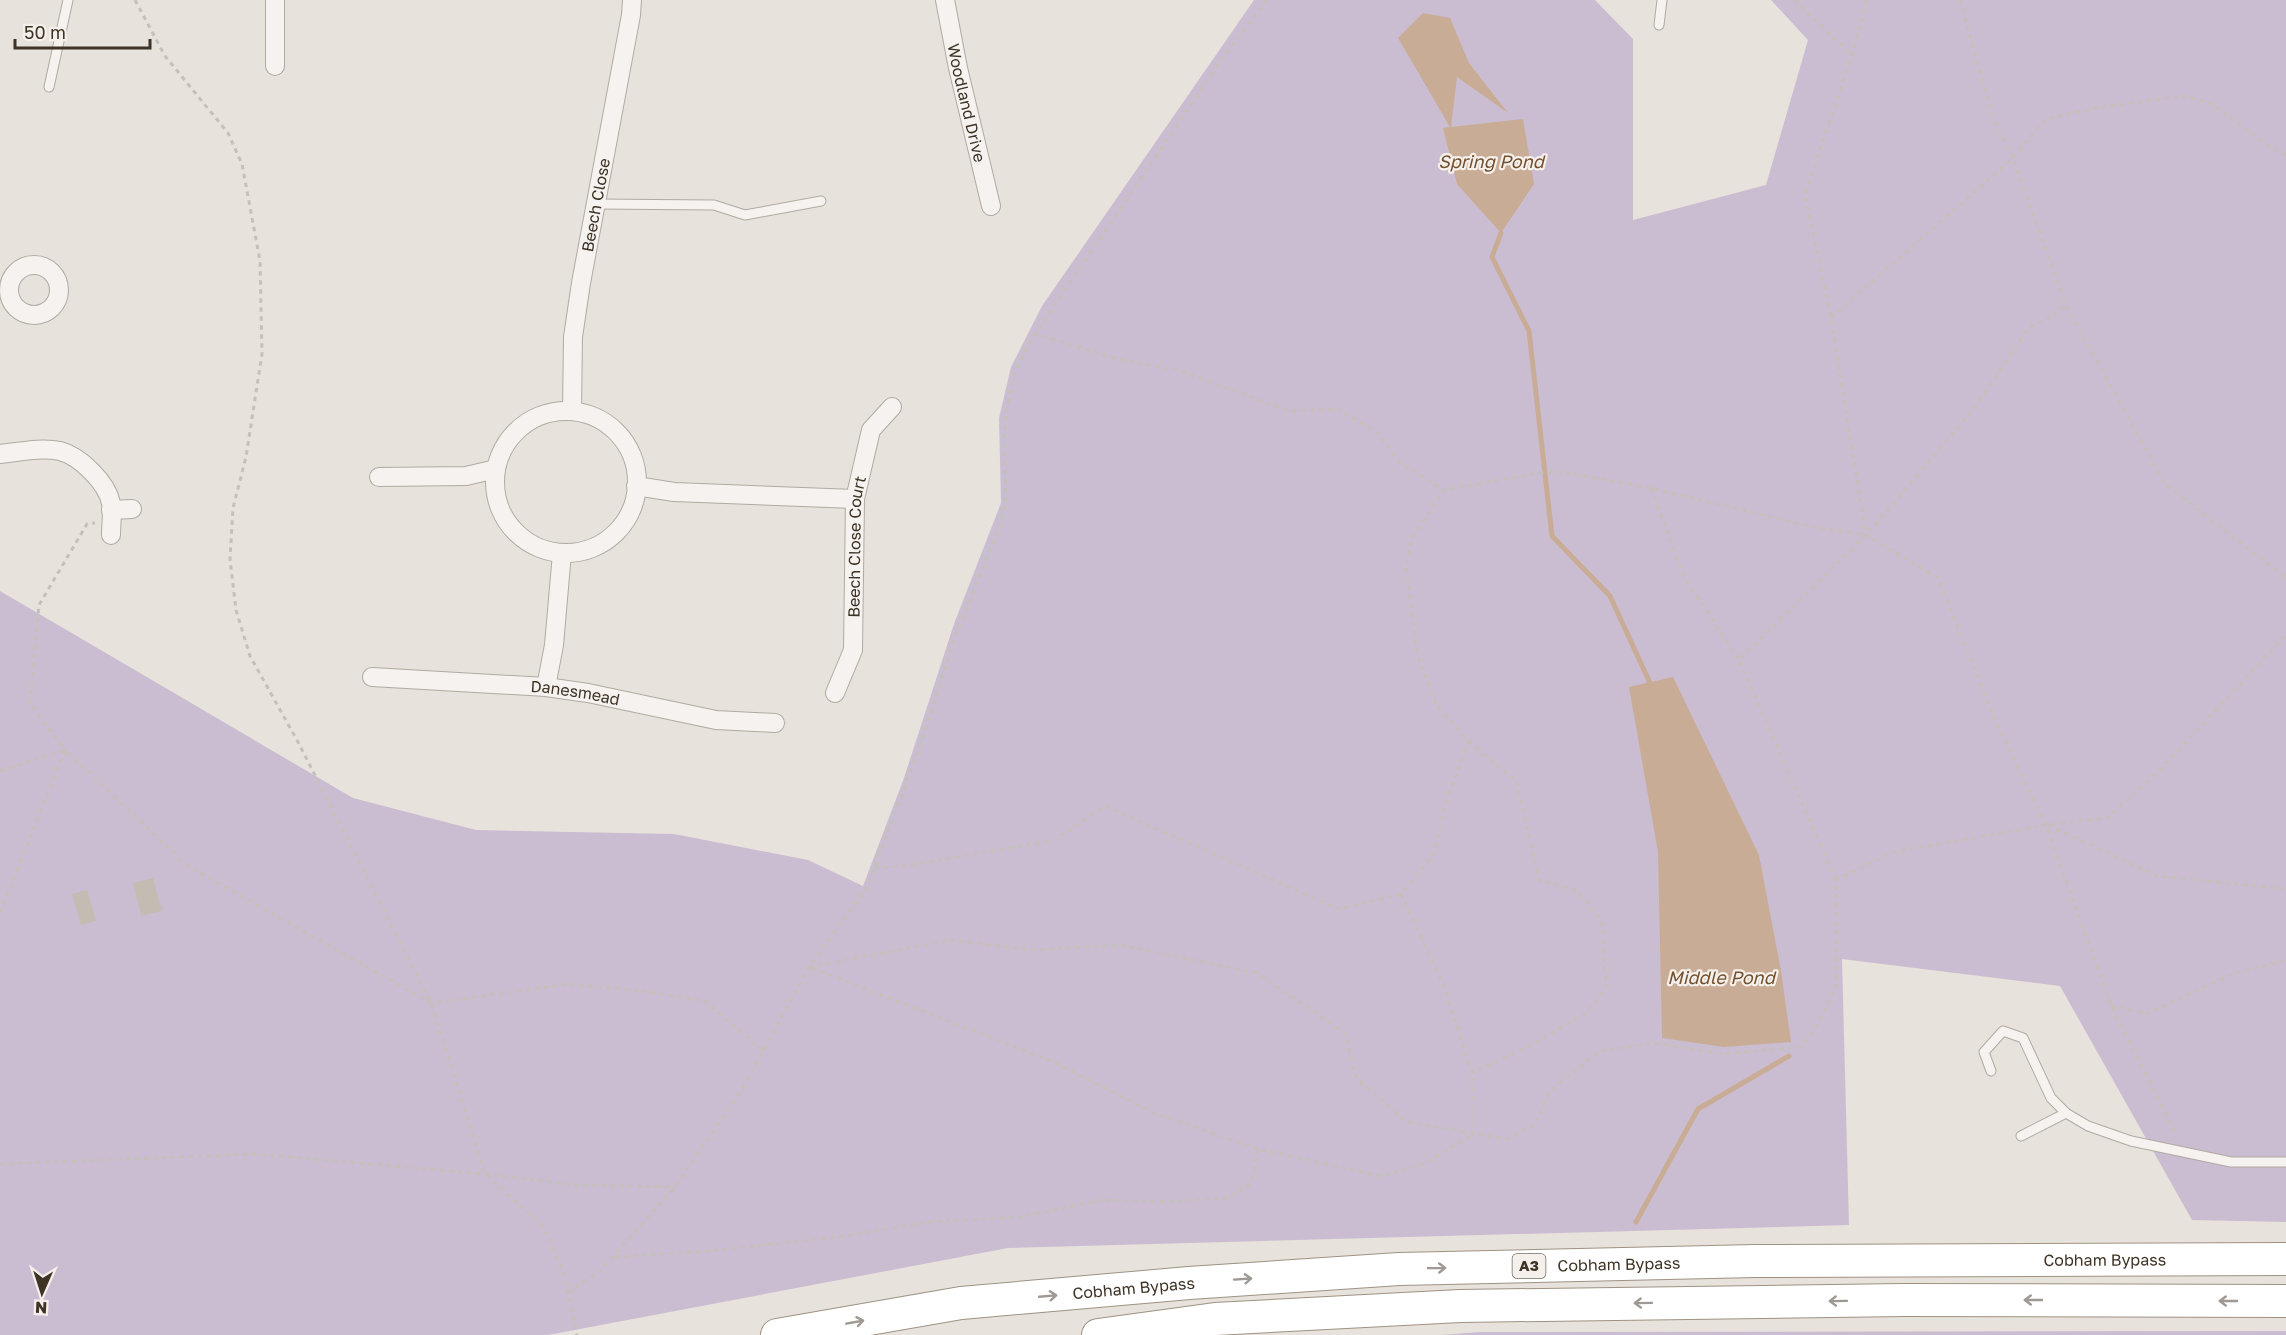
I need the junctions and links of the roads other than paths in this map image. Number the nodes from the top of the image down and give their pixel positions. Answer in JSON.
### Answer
{"nodes":[{"id":1,"x":68,"y":0,"type":"edge"},
{"id":2,"x":275,"y":0,"type":"edge"},
{"id":3,"x":632,"y":0,"type":"edge"},
{"id":4,"x":945,"y":0,"type":"edge"},
{"id":5,"x":1662,"y":0,"type":"edge"},
{"id":6,"x":1659,"y":25,"type":"dead end"},
{"id":7,"x":275,"y":66,"type":"dead end"},
{"id":8,"x":49,"y":87,"type":"dead end"},
{"id":9,"x":821,"y":201,"type":"dead end"},
{"id":10,"x":596,"y":204,"type":"junction"},
{"id":11,"x":991,"y":206,"type":"dead end"},
{"id":12,"x":892,"y":407,"type":"dead end"},
{"id":13,"x":572,"y":411,"type":"junction"},
{"id":14,"x":0,"y":454,"type":"edge"},
{"id":15,"x":496,"y":469,"type":"junction"},
{"id":16,"x":379,"y":477,"type":"dead end"},
{"id":17,"x":636,"y":486,"type":"junction"},
{"id":18,"x":855,"y":499,"type":"junction"},
{"id":19,"x":132,"y":509,"type":"dead end"},
{"id":20,"x":562,"y":553,"type":"junction"},
{"id":21,"x":372,"y":677,"type":"dead end"},
{"id":22,"x":546,"y":687,"type":"junction"},
{"id":23,"x":835,"y":693,"type":"dead end"},
{"id":24,"x":776,"y":723,"type":"dead end"},
{"id":25,"x":1991,"y":1071,"type":"dead end"},
{"id":26,"x":2066,"y":1113,"type":"junction"},
{"id":27,"x":2021,"y":1136,"type":"dead end"},
{"id":28,"x":2286,"y":1162,"type":"edge"},
{"id":29,"x":2286,"y":1259,"type":"edge"},
{"id":30,"x":2286,"y":1301,"type":"edge"},
{"id":31,"x":777,"y":1335,"type":"edge"},
{"id":32,"x":1098,"y":1335,"type":"edge"}],
"edges":[{"from":1,"to":8,"type":"lane"},
{"from":2,"to":7,"type":"street"},
{"from":3,"to":10,"type":"street","name":"Beech Close"},
{"from":4,"to":11,"type":"street","name":"Woodland Drive"},
{"from":5,"to":6,"type":"lane"},
{"from":9,"to":10,"type":"lane"},
{"from":10,"to":13,"type":"street","name":"Beech Close"},
{"from":12,"to":18,"type":"street","name":"Beech Close Court"},
{"from":13,"to":15,"type":"street"},
{"from":13,"to":17,"type":"street"},
{"from":14,"to":19,"type":"street"},
{"from":15,"to":16,"type":"street"},
{"from":15,"to":20,"type":"street"},
{"from":17,"to":18,"type":"street"},
{"from":17,"to":20,"type":"street"},
{"from":18,"to":23,"type":"street","name":"Beech Close Court"},
{"from":20,"to":22,"type":"street"},
{"from":21,"to":22,"type":"street","name":"Danesmead"},
{"from":22,"to":24,"type":"street","name":"Danesmead"},
{"from":25,"to":26,"type":"lane"},
{"from":26,"to":27,"type":"lane"},
{"from":26,"to":28,"type":"lane"},
{"from":31,"to":29,"type":"highway","name":"Cobham Bypass","number":"A3","one_way":true},
{"from":30,"to":32,"type":"highway","one_way":true}]}
